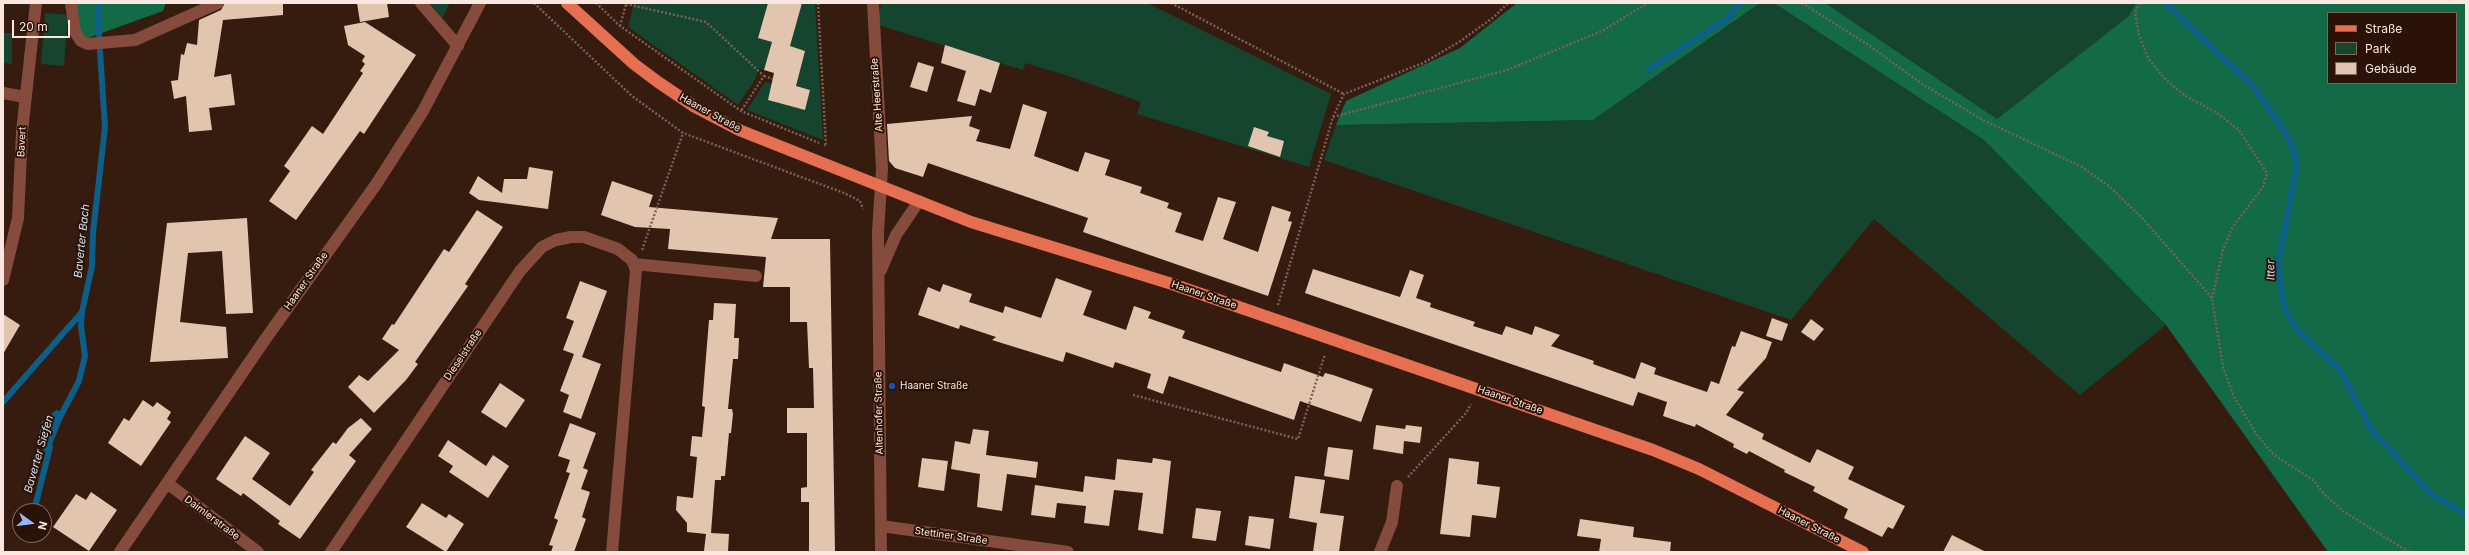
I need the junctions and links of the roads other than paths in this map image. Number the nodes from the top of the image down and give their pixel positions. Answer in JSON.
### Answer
{"nodes":[{"id":1,"x":36,"y":3,"type":"edge"},
{"id":2,"x":71,"y":3,"type":"edge"},
{"id":3,"x":218,"y":3,"type":"edge"},
{"id":4,"x":421,"y":3,"type":"edge"},
{"id":5,"x":480,"y":3,"type":"edge"},
{"id":6,"x":567,"y":3,"type":"edge"},
{"id":7,"x":873,"y":8,"type":"edge"},
{"id":8,"x":458,"y":46,"type":"junction"},
{"id":9,"x":3,"y":93,"type":"edge"},
{"id":10,"x":25,"y":97,"type":"junction"},
{"id":11,"x":882,"y":187,"type":"junction"},
{"id":12,"x":919,"y":201,"type":"junction"},
{"id":13,"x":634,"y":264,"type":"junction"},
{"id":14,"x":878,"y":275,"type":"junction"},
{"id":15,"x":756,"y":276,"type":"dead end"},
{"id":16,"x":3,"y":280,"type":"edge"},
{"id":17,"x":167,"y":484,"type":"junction"},
{"id":18,"x":1397,"y":486,"type":"road end"},
{"id":19,"x":881,"y":526,"type":"junction"},
{"id":20,"x":120,"y":552,"type":"edge"},
{"id":21,"x":258,"y":552,"type":"edge"},
{"id":22,"x":331,"y":552,"type":"edge"},
{"id":23,"x":612,"y":552,"type":"edge"},
{"id":24,"x":881,"y":552,"type":"edge"},
{"id":25,"x":1068,"y":552,"type":"edge"},
{"id":26,"x":1380,"y":552,"type":"edge"},
{"id":27,"x":1863,"y":552,"type":"edge"}],
"edges":[{"from":1,"to":10,"type":"street","name":"Bavert"},
{"from":2,"to":3,"type":"street"},
{"from":4,"to":8,"type":"street"},
{"from":5,"to":8,"type":"street","name":"Haaner Straße"},
{"from":6,"to":11,"type":"main road","name":"Haaner Straße"},
{"from":7,"to":11,"type":"street","name":"Alte Heerstraße"},
{"from":8,"to":17,"type":"street","name":"Haaner Straße"},
{"from":9,"to":10,"type":"street"},
{"from":10,"to":16,"type":"street","name":"Bavert"},
{"from":11,"to":12,"type":"main road","name":"Haaner Straße"},
{"from":11,"to":14,"type":"street","name":"Altenhofer Straße"},
{"from":12,"to":14,"type":"street","name":"Altenhofer Straße"},
{"from":12,"to":27,"type":"main road","name":"Haaner Straße"},
{"from":13,"to":15,"type":"street"},
{"from":13,"to":22,"type":"street","name":"Dieselstraße"},
{"from":13,"to":23,"type":"street"},
{"from":14,"to":19,"type":"street","name":"Altenhofer Straße"},
{"from":17,"to":20,"type":"street","name":"Haaner Straße"},
{"from":17,"to":21,"type":"street","name":"Daimlerstraße"},
{"from":18,"to":26,"type":"street"},
{"from":19,"to":24,"type":"street","name":"Altenhofer Straße"},
{"from":19,"to":25,"type":"street","name":"Stettiner Straße"}]}
